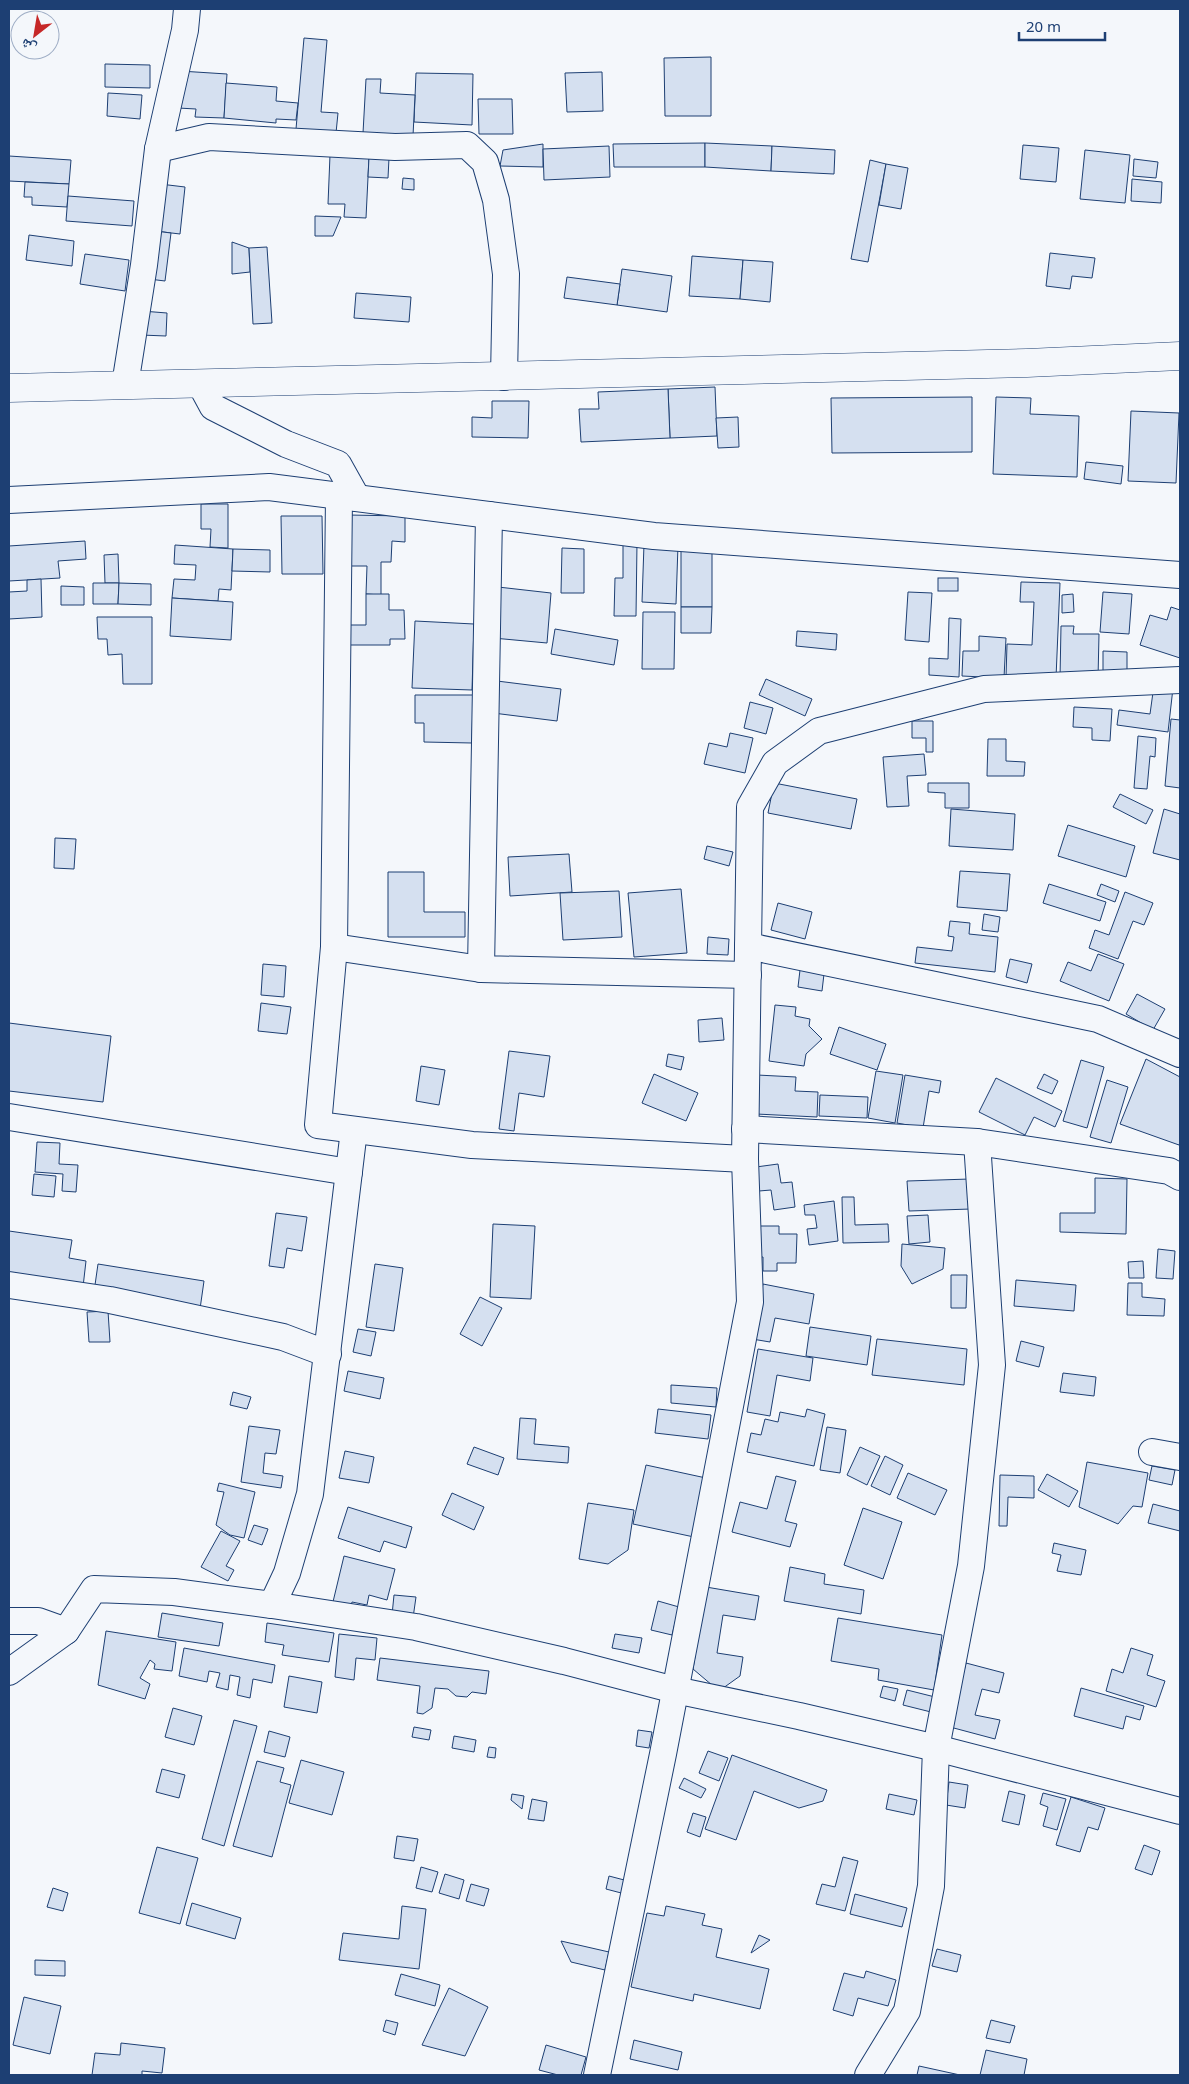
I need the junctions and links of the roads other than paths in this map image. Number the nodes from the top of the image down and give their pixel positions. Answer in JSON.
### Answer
{"nodes":[{"id":1,"x":187,"y":9,"type":"edge"},
{"id":2,"x":158,"y":149,"type":"junction"},
{"id":3,"x":1180,"y":356,"type":"edge"},
{"id":4,"x":504,"y":376,"type":"junction"},
{"id":5,"x":200,"y":383,"type":"junction"},
{"id":6,"x":125,"y":385,"type":"junction"},
{"id":7,"x":9,"y":388,"type":"edge"},
{"id":8,"x":348,"y":497,"type":"junction"},
{"id":9,"x":9,"y":500,"type":"edge"},
{"id":10,"x":489,"y":515,"type":"junction"},
{"id":11,"x":1180,"y":575,"type":"edge"},
{"id":12,"x":1180,"y":680,"type":"edge"},
{"id":13,"x":748,"y":946,"type":"junction"},
{"id":14,"x":334,"y":947,"type":"junction"},
{"id":15,"x":481,"y":969,"type":"junction"},
{"id":16,"x":748,"y":975,"type":"junction"},
{"id":17,"x":1180,"y":1054,"type":"edge"},
{"id":18,"x":9,"y":1117,"type":"edge"},
{"id":19,"x":746,"y":1129,"type":"junction"},
{"id":20,"x":354,"y":1130,"type":"junction"},
{"id":21,"x":977,"y":1142,"type":"junction"},
{"id":22,"x":745,"y":1159,"type":"junction"},
{"id":23,"x":349,"y":1172,"type":"junction"},
{"id":24,"x":1180,"y":1177,"type":"edge"},
{"id":25,"x":9,"y":1285,"type":"edge"},
{"id":26,"x":328,"y":1354,"type":"junction"},
{"id":27,"x":1152,"y":1452,"type":"dead end"},
{"id":28,"x":1180,"y":1457,"type":"edge"},
{"id":29,"x":272,"y":1605,"type":"junction"},
{"id":30,"x":9,"y":1621,"type":"edge"},
{"id":31,"x":66,"y":1630,"type":"junction"},
{"id":32,"x":9,"y":1672,"type":"edge"},
{"id":33,"x":675,"y":1690,"type":"junction"},
{"id":34,"x":936,"y":1748,"type":"junction"},
{"id":35,"x":1180,"y":1811,"type":"edge"},
{"id":36,"x":597,"y":2075,"type":"edge"},
{"id":37,"x":868,"y":2075,"type":"edge"}],
"edges":[{"from":1,"to":2,"type":"street"},
{"from":2,"to":4,"type":"street"},
{"from":2,"to":6,"type":"street"},
{"from":3,"to":4,"type":"main road"},
{"from":4,"to":5,"type":"main road"},
{"from":5,"to":6,"type":"main road"},
{"from":5,"to":8,"type":"street"},
{"from":6,"to":7,"type":"main road"},
{"from":8,"to":9,"type":"street"},
{"from":8,"to":10,"type":"street"},
{"from":8,"to":14,"type":"street"},
{"from":10,"to":11,"type":"street"},
{"from":10,"to":15,"type":"street"},
{"from":12,"to":13,"type":"street"},
{"from":13,"to":16,"type":"street"},
{"from":13,"to":17,"type":"street"},
{"from":14,"to":15,"type":"street"},
{"from":14,"to":20,"type":"street"},
{"from":15,"to":16,"type":"street"},
{"from":16,"to":19,"type":"street"},
{"from":18,"to":23,"type":"street"},
{"from":19,"to":21,"type":"street"},
{"from":19,"to":22,"type":"street"},
{"from":20,"to":22,"type":"street"},
{"from":20,"to":23,"type":"street"},
{"from":21,"to":24,"type":"street"},
{"from":21,"to":34,"type":"street"},
{"from":22,"to":33,"type":"street"},
{"from":23,"to":26,"type":"street"},
{"from":25,"to":26,"type":"street"},
{"from":26,"to":29,"type":"street"},
{"from":27,"to":28,"type":"street"},
{"from":29,"to":31,"type":"street"},
{"from":29,"to":33,"type":"street"},
{"from":30,"to":31,"type":"street"},
{"from":31,"to":32,"type":"street"},
{"from":33,"to":34,"type":"street"},
{"from":33,"to":36,"type":"street"},
{"from":34,"to":35,"type":"street"},
{"from":34,"to":37,"type":"street"}]}
